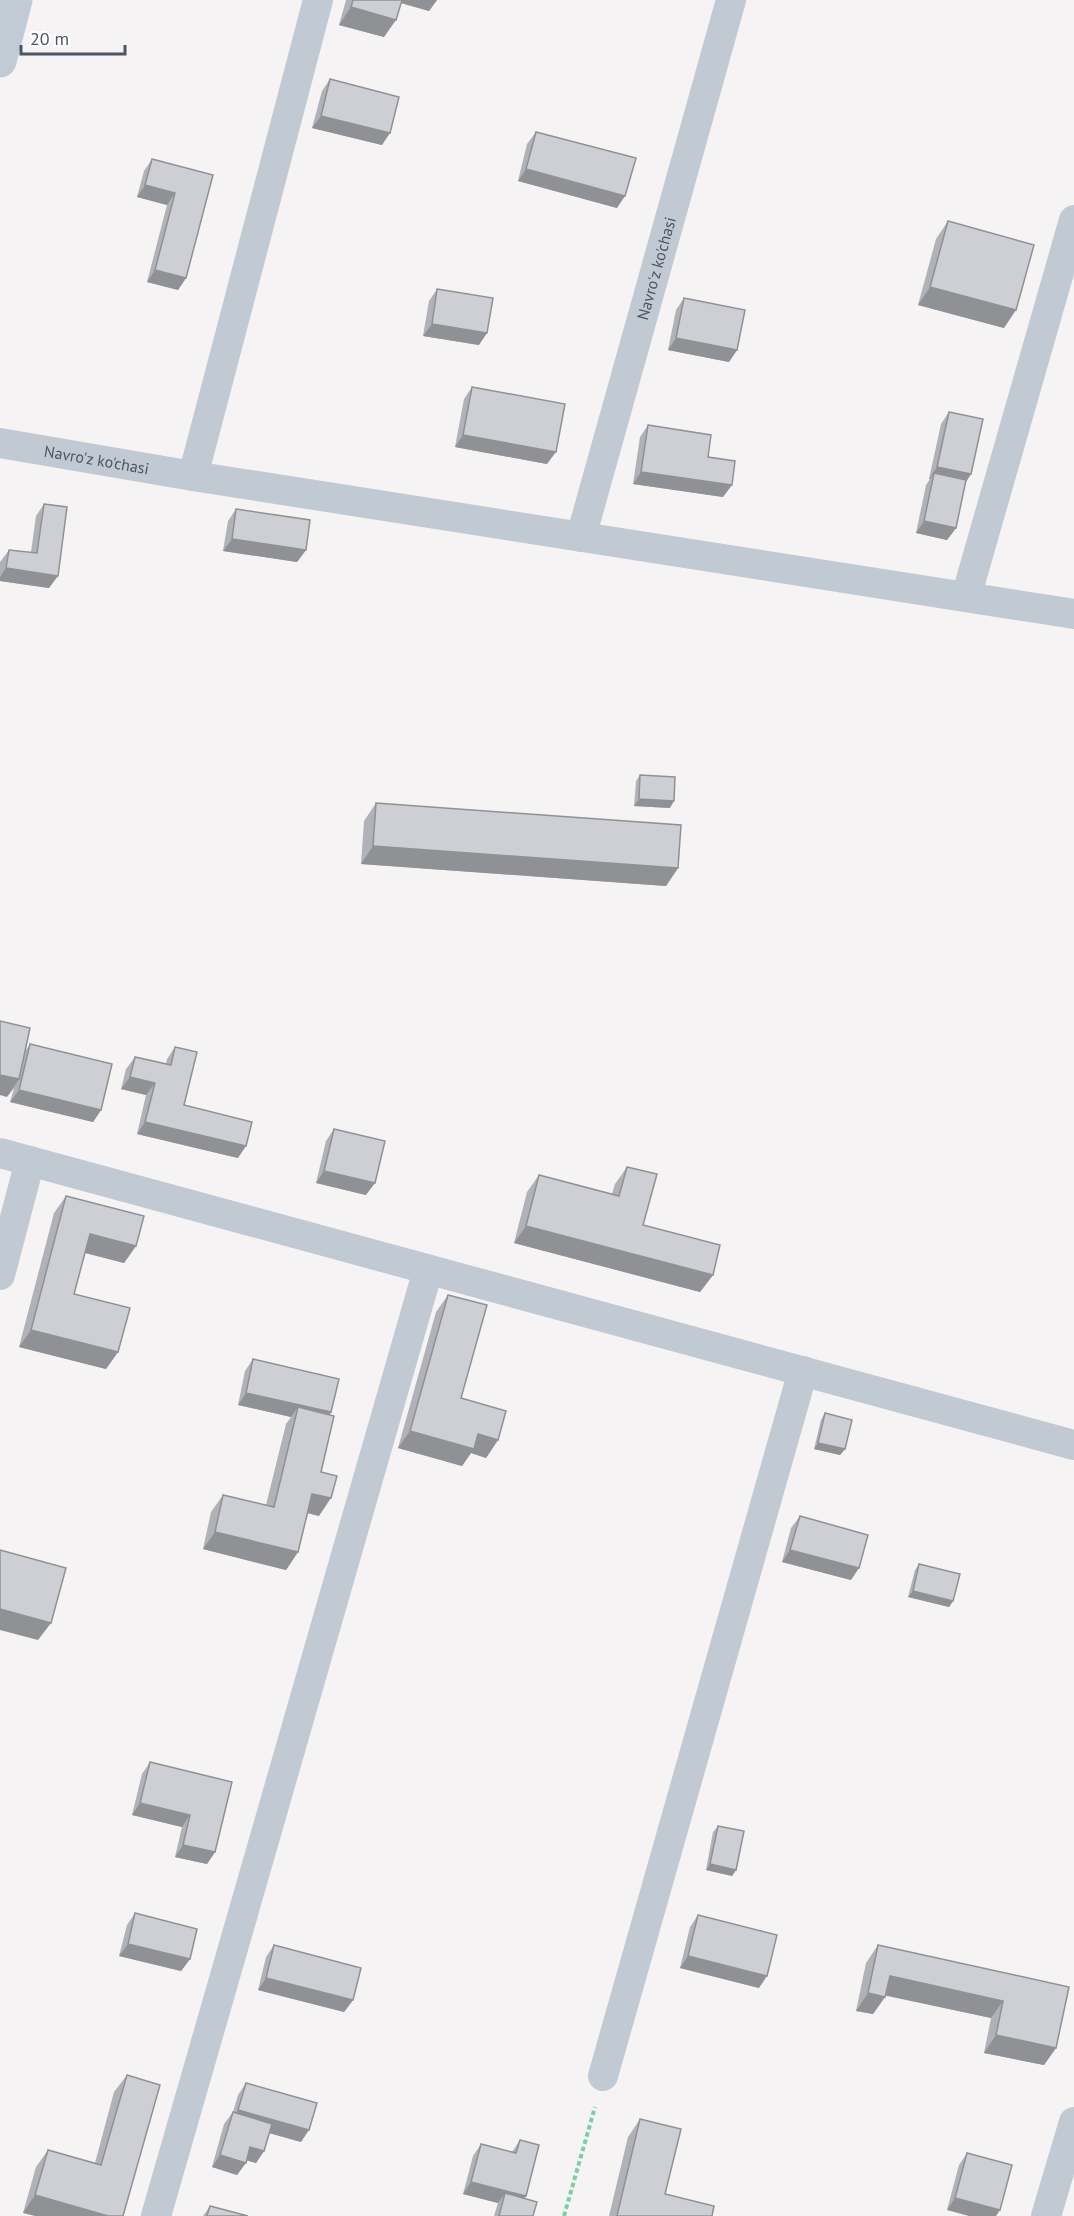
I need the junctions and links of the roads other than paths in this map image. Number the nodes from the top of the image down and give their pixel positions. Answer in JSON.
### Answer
{"nodes":[{"id":1,"x":16,"y":0,"type":"edge"},
{"id":2,"x":318,"y":0,"type":"edge"},
{"id":3,"x":731,"y":0,"type":"edge"},
{"id":4,"x":0,"y":61,"type":"edge"},
{"id":5,"x":1074,"y":220,"type":"edge"},
{"id":6,"x":0,"y":443,"type":"edge"},
{"id":7,"x":193,"y":476,"type":"junction"},
{"id":8,"x":581,"y":537,"type":"junction"},
{"id":9,"x":966,"y":597,"type":"junction"},
{"id":10,"x":1074,"y":614,"type":"edge"},
{"id":11,"x":0,"y":1153,"type":"edge"},
{"id":12,"x":30,"y":1161,"type":"junction"},
{"id":13,"x":428,"y":1270,"type":"junction"},
{"id":14,"x":0,"y":1275,"type":"edge"},
{"id":15,"x":803,"y":1371,"type":"junction"},
{"id":16,"x":1074,"y":1445,"type":"edge"},
{"id":17,"x":603,"y":2076,"type":"road end"},
{"id":18,"x":1074,"y":2122,"type":"edge"},
{"id":19,"x":156,"y":2216,"type":"edge"},
{"id":20,"x":1046,"y":2216,"type":"edge"}],
"edges":[{"from":1,"to":4,"type":"street"},
{"from":2,"to":7,"type":"street"},
{"from":3,"to":8,"type":"street","name":"Navro'z ko'chasi"},
{"from":5,"to":9,"type":"street"},
{"from":6,"to":7,"type":"street","name":"Navro'z ko'chasi"},
{"from":7,"to":8,"type":"street","name":"Navro'z ko'chasi"},
{"from":8,"to":9,"type":"street","name":"Navro'z ko'chasi"},
{"from":9,"to":10,"type":"street","name":"Navro'z ko'chasi"},
{"from":11,"to":12,"type":"street"},
{"from":12,"to":13,"type":"street"},
{"from":12,"to":14,"type":"street"},
{"from":13,"to":15,"type":"street"},
{"from":13,"to":19,"type":"street"},
{"from":15,"to":16,"type":"street"},
{"from":15,"to":17,"type":"street"},
{"from":18,"to":20,"type":"street"}]}
